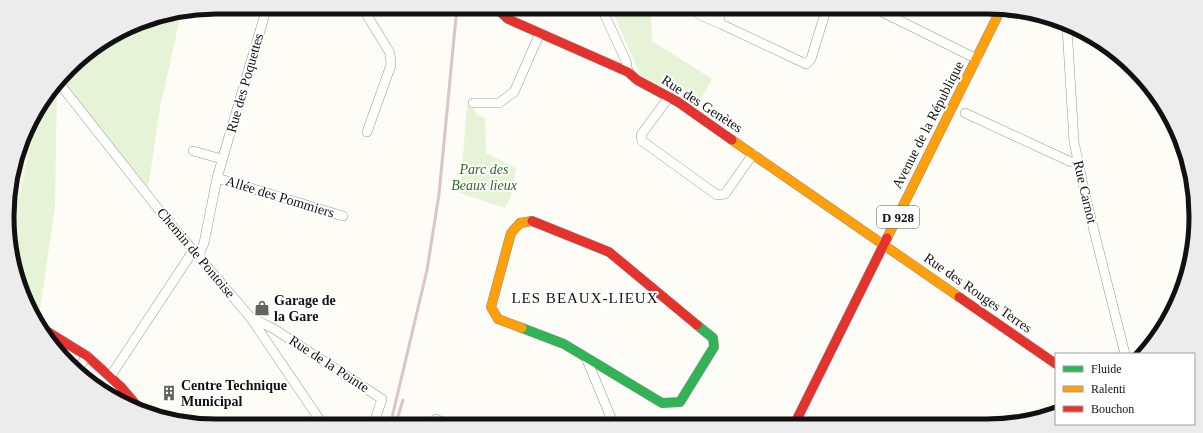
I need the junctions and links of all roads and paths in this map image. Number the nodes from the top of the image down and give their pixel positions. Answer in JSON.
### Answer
{"nodes":[{"id":1,"x":265,"y":14,"type":"edge"},
{"id":2,"x":366,"y":14,"type":"edge"},
{"id":3,"x":503,"y":14,"type":"edge"},
{"id":4,"x":605,"y":14,"type":"edge"},
{"id":5,"x":700,"y":14,"type":"edge"},
{"id":6,"x":720,"y":14,"type":"edge"},
{"id":7,"x":825,"y":14,"type":"edge"},
{"id":8,"x":886,"y":14,"type":"edge"},
{"id":9,"x":999,"y":14,"type":"edge"},
{"id":10,"x":722,"y":24,"type":"junction"},
{"id":11,"x":1067,"y":31,"type":"edge"},
{"id":12,"x":540,"y":33,"type":"junction"},
{"id":13,"x":977,"y":59,"type":"junction"},
{"id":14,"x":628,"y":72,"type":"junction"},
{"id":15,"x":61,"y":87,"type":"edge"},
{"id":16,"x":669,"y":97,"type":"junction"},
{"id":17,"x":473,"y":103,"type":"dead end"},
{"id":18,"x":966,"y":113,"type":"dead end"},
{"id":19,"x":367,"y":132,"type":"dead end"},
{"id":20,"x":193,"y":151,"type":"dead end"},
{"id":21,"x":753,"y":154,"type":"junction"},
{"id":22,"x":222,"y":159,"type":"junction"},
{"id":23,"x":1078,"y":162,"type":"junction"},
{"id":24,"x":217,"y":178,"type":"junction"},
{"id":25,"x":343,"y":216,"type":"dead end"},
{"id":26,"x":884,"y":245,"type":"junction"},
{"id":27,"x":196,"y":254,"type":"junction"},
{"id":28,"x":250,"y":317,"type":"junction"},
{"id":29,"x":52,"y":334,"type":"edge"},
{"id":30,"x":1125,"y":353,"type":"edge"},
{"id":31,"x":87,"y":356,"type":"junction"},
{"id":32,"x":587,"y":360,"type":"junction"},
{"id":33,"x":1055,"y":363,"type":"edge"},
{"id":34,"x":80,"y":366,"type":"edge"},
{"id":35,"x":110,"y":377,"type":"junction"},
{"id":36,"x":132,"y":400,"type":"edge"},
{"id":37,"x":319,"y":419,"type":"edge"},
{"id":38,"x":375,"y":419,"type":"edge"},
{"id":39,"x":612,"y":419,"type":"edge"},
{"id":40,"x":797,"y":419,"type":"edge"}],
"edges":[{"from":1,"to":22,"type":"street","name":"Rue des Poquettes"},
{"from":2,"to":19,"type":"street"},
{"from":3,"to":12,"type":"street","name":"Rue des Genètes"},
{"from":4,"to":14,"type":"street"},
{"from":5,"to":10,"type":"street"},
{"from":6,"to":10,"type":"street"},
{"from":7,"to":10,"type":"street"},
{"from":8,"to":13,"type":"street"},
{"from":9,"to":13,"type":"street","name":"Avenue de la République","number":"D 928"},
{"from":11,"to":23,"type":"street","name":"Rue Carnot"},
{"from":12,"to":14,"type":"street","name":"Rue des Genètes"},
{"from":12,"to":17,"type":"street"},
{"from":13,"to":26,"type":"street","name":"Avenue de la République","number":"D 928"},
{"from":14,"to":16,"type":"street","name":"Rue des Genètes"},
{"from":15,"to":27,"type":"street","name":"Chemin de Pontoise"},
{"from":16,"to":21,"type":"street","name":"Rue des Genètes"},
{"from":16,"to":21,"type":"street"},
{"from":18,"to":23,"type":"street"},
{"from":20,"to":22,"type":"street"},
{"from":21,"to":26,"type":"street","name":"Rue des Genètes"},
{"from":22,"to":24,"type":"street","name":"Rue des Poquettes"},
{"from":23,"to":30,"type":"street","name":"Rue Carnot"},
{"from":24,"to":25,"type":"street","name":"Allée des Pommiers"},
{"from":24,"to":27,"type":"street","name":"Rue des Poquettes"},
{"from":26,"to":33,"type":"street","name":"Rue des Rouges Terres"},
{"from":26,"to":40,"type":"street","name":"Avenue de la République","number":"D 928"},
{"from":27,"to":28,"type":"street","name":"Chemin de Pontoise"},
{"from":27,"to":35,"type":"street","name":"Rue des Poquettes"},
{"from":28,"to":37,"type":"street","name":"Chemin de Pontoise"},
{"from":28,"to":38,"type":"street","name":"Rue de la Pointe"},
{"from":29,"to":31,"type":"street"},
{"from":31,"to":34,"type":"street"},
{"from":31,"to":35,"type":"street"},
{"from":32,"to":32,"type":"street"},
{"from":32,"to":39,"type":"street"},
{"from":35,"to":36,"type":"street"}]}
